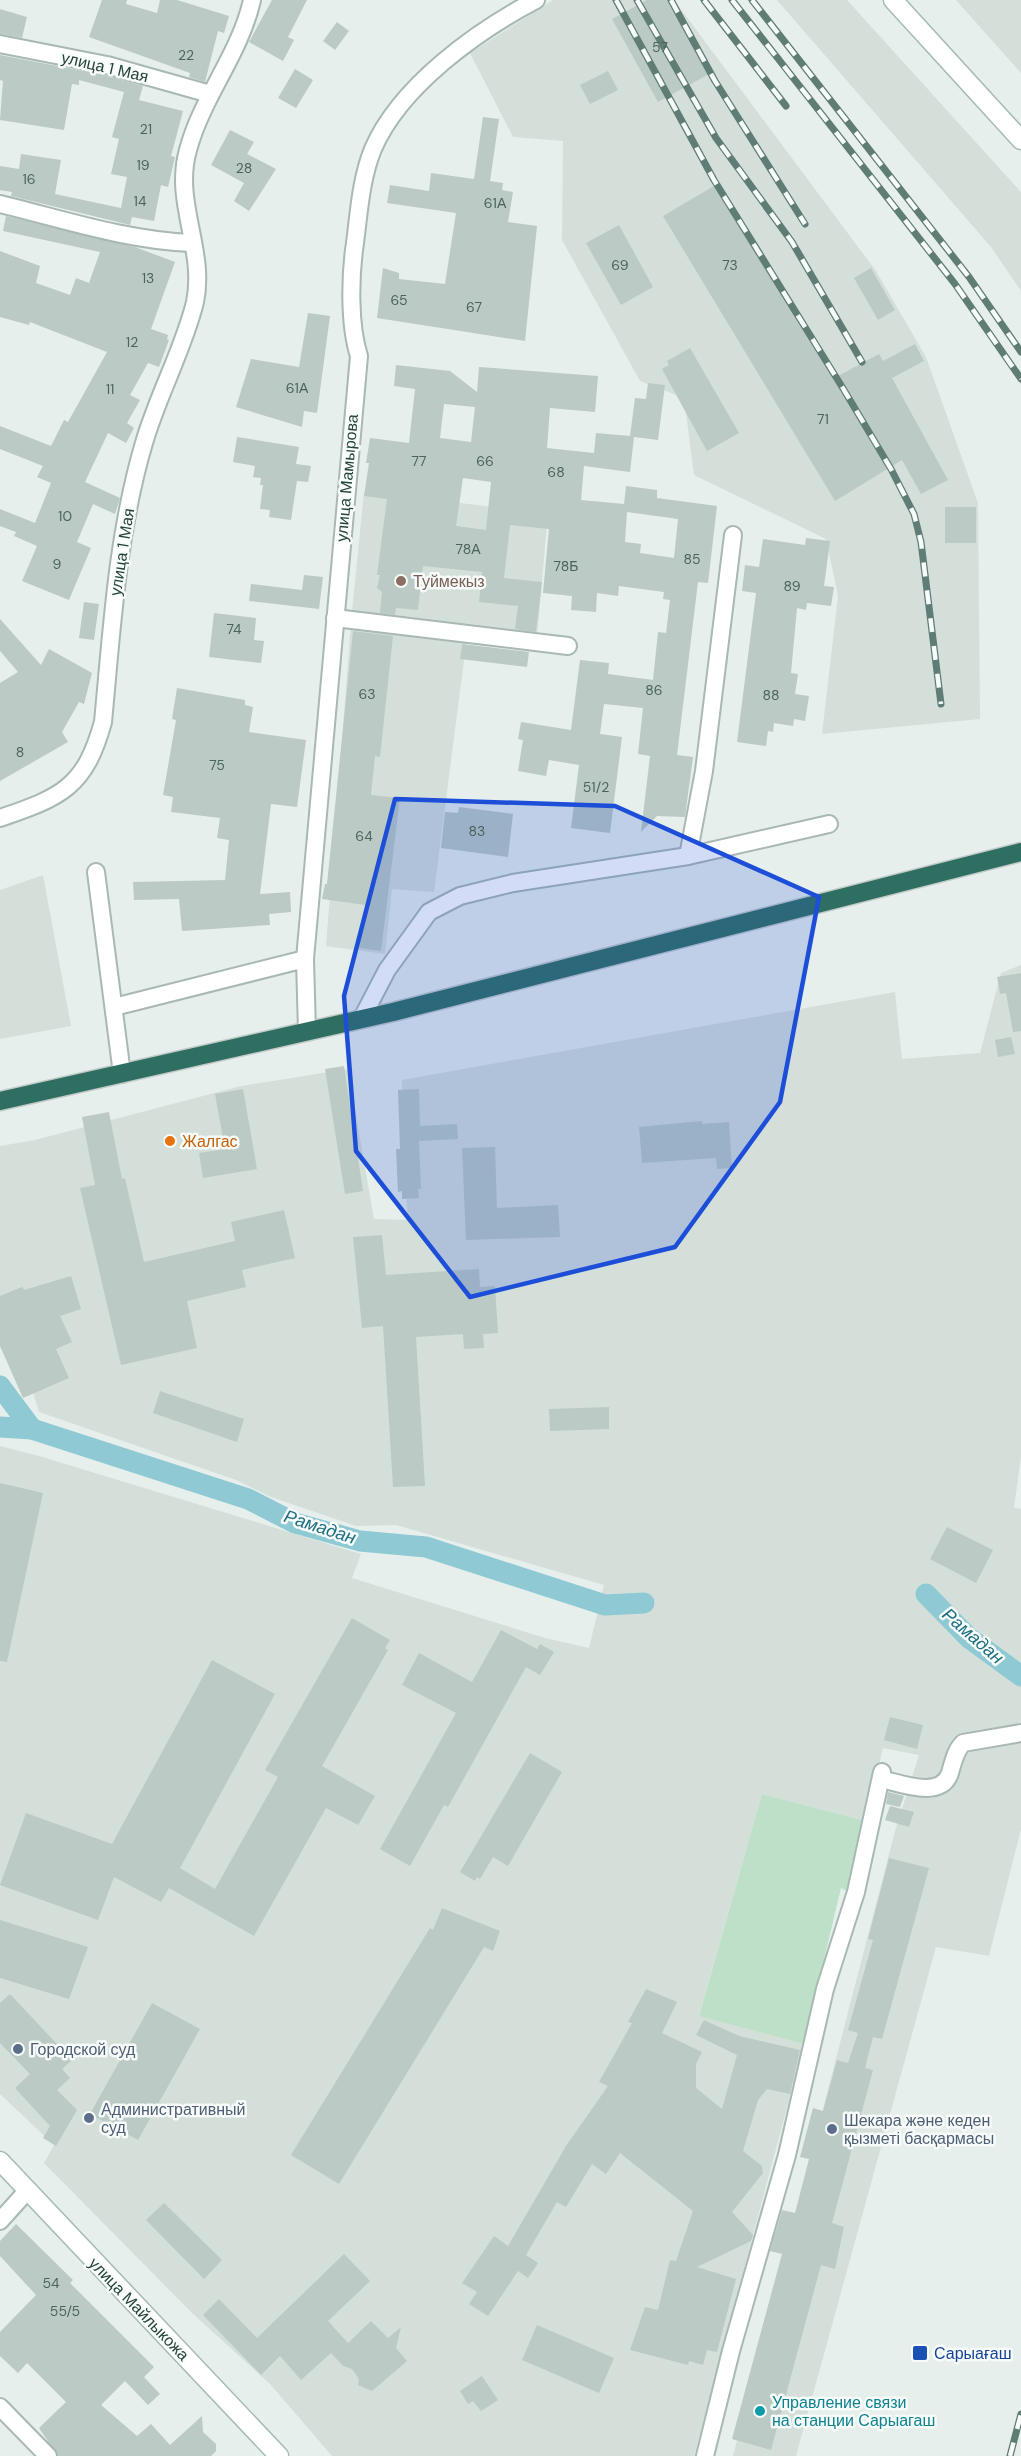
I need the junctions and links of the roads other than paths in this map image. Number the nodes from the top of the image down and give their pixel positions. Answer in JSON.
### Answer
{"nodes":[{"id":1,"x":252,"y":0,"type":"edge"},
{"id":2,"x":536,"y":0,"type":"edge"},
{"id":3,"x":893,"y":0,"type":"edge"},
{"id":4,"x":0,"y":44,"type":"edge"},
{"id":5,"x":210,"y":94,"type":"junction"},
{"id":6,"x":1021,"y":140,"type":"edge"},
{"id":7,"x":0,"y":204,"type":"edge"},
{"id":8,"x":192,"y":243,"type":"junction"},
{"id":9,"x":733,"y":535,"type":"dead end"},
{"id":10,"x":335,"y":618,"type":"junction"},
{"id":11,"x":568,"y":646,"type":"dead end"},
{"id":12,"x":0,"y":818,"type":"edge"},
{"id":13,"x":829,"y":824,"type":"dead end"},
{"id":14,"x":1021,"y":852,"type":"edge"},
{"id":15,"x":688,"y":856,"type":"junction"},
{"id":16,"x":96,"y":872,"type":"dead end"},
{"id":17,"x":304,"y":959,"type":"junction"},
{"id":18,"x":114,"y":1007,"type":"junction"},
{"id":19,"x":362,"y":1018,"type":"junction"},
{"id":20,"x":307,"y":1032,"type":"junction"},
{"id":21,"x":122,"y":1074,"type":"junction"},
{"id":22,"x":0,"y":1101,"type":"edge"},
{"id":23,"x":1021,"y":1733,"type":"edge"},
{"id":24,"x":0,"y":2162,"type":"edge"},
{"id":25,"x":27,"y":2191,"type":"junction"},
{"id":26,"x":0,"y":2221,"type":"edge"},
{"id":27,"x":0,"y":2407,"type":"edge"},
{"id":28,"x":48,"y":2456,"type":"edge"},
{"id":29,"x":279,"y":2456,"type":"edge"},
{"id":30,"x":705,"y":2456,"type":"edge"}],
"edges":[{"from":1,"to":5,"type":"street","name":"улица 1 Мая"},
{"from":2,"to":10,"type":"street","name":"улица Мамырова"},
{"from":3,"to":6,"type":"street"},
{"from":4,"to":5,"type":"street","name":"улица 1 Мая"},
{"from":5,"to":8,"type":"street","name":"улица 1 Мая"},
{"from":7,"to":8,"type":"street"},
{"from":8,"to":12,"type":"street","name":"улица 1 Мая"},
{"from":9,"to":15,"type":"street"},
{"from":10,"to":11,"type":"street"},
{"from":10,"to":17,"type":"street","name":"улица Мамырова"},
{"from":13,"to":15,"type":"street"},
{"from":14,"to":19,"type":"highway"},
{"from":15,"to":19,"type":"street"},
{"from":16,"to":18,"type":"street"},
{"from":17,"to":18,"type":"street"},
{"from":17,"to":20,"type":"street","name":"улица Мамырова"},
{"from":18,"to":21,"type":"street"},
{"from":19,"to":20,"type":"highway"},
{"from":20,"to":21,"type":"highway"},
{"from":21,"to":22,"type":"highway"},
{"from":23,"to":30,"type":"street"},
{"from":24,"to":25,"type":"street","name":"улица Майлыкожа"},
{"from":25,"to":26,"type":"street"},
{"from":25,"to":29,"type":"street","name":"улица Майлыкожа"},
{"from":27,"to":28,"type":"street"}]}
